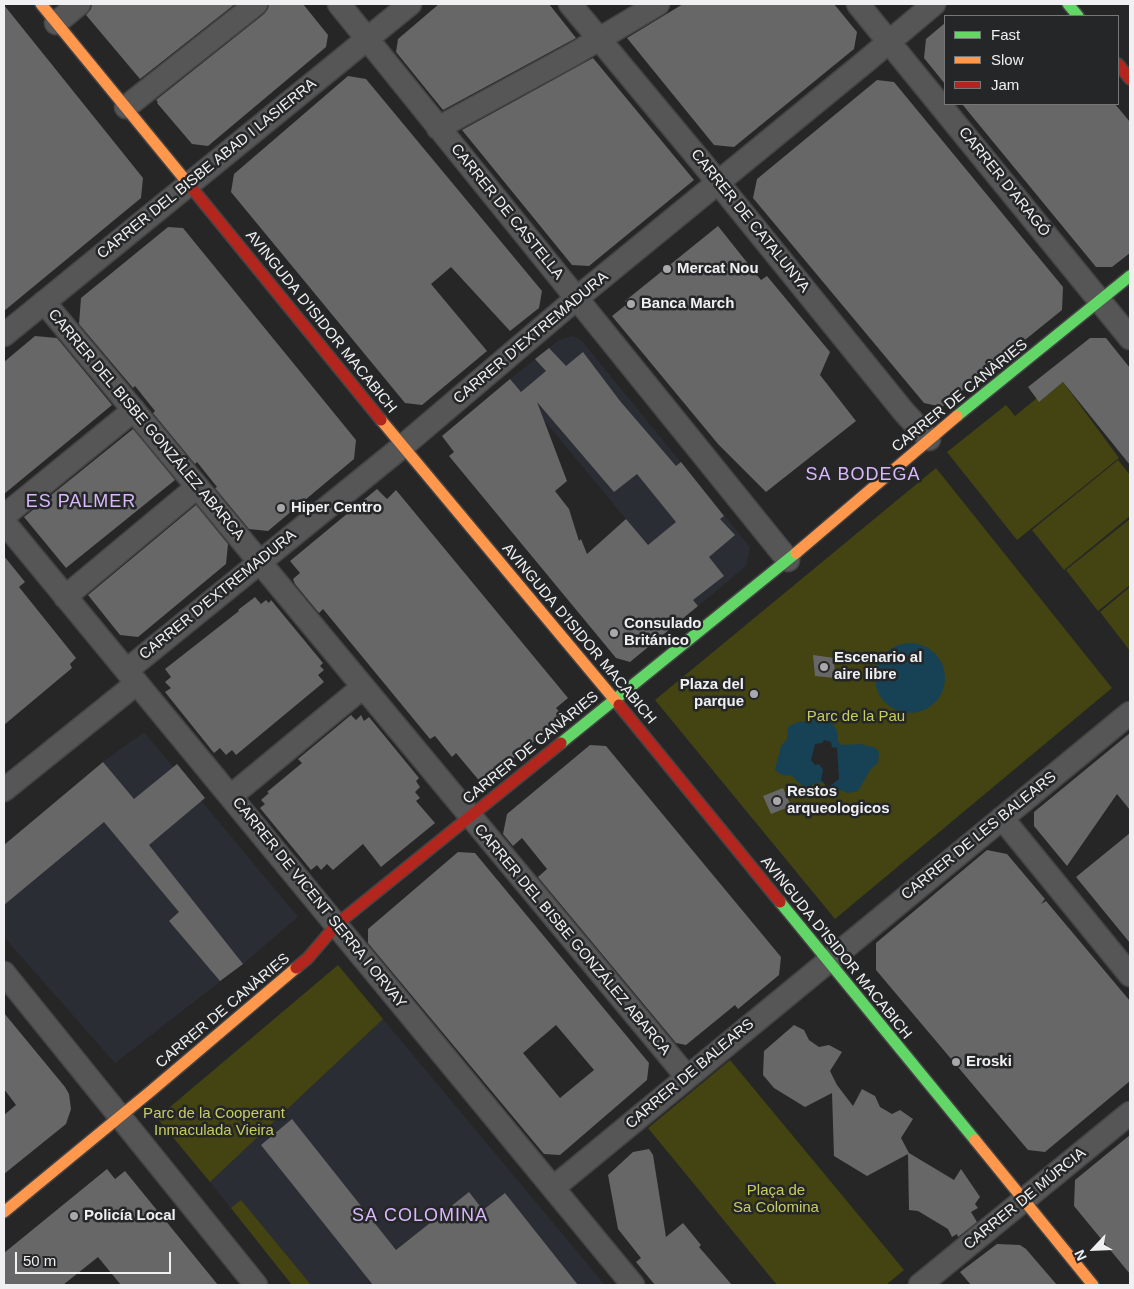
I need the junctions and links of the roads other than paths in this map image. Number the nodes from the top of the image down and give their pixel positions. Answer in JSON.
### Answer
{"nodes":[{"id":1,"x":41,"y":4,"type":"edge"},
{"id":2,"x":79,"y":4,"type":"edge"},
{"id":3,"x":256,"y":4,"type":"edge"},
{"id":4,"x":338,"y":4,"type":"edge"},
{"id":5,"x":410,"y":4,"type":"edge"},
{"id":6,"x":570,"y":4,"type":"edge"},
{"id":7,"x":658,"y":4,"type":"edge"},
{"id":8,"x":858,"y":4,"type":"edge"},
{"id":9,"x":934,"y":4,"type":"edge"},
{"id":10,"x":1068,"y":4,"type":"edge"},
{"id":11,"x":1077,"y":15,"type":"edge"},
{"id":12,"x":56,"y":23,"type":"junction"},
{"id":13,"x":599,"y":38,"type":"junction"},
{"id":14,"x":367,"y":39,"type":"junction"},
{"id":15,"x":890,"y":42,"type":"junction"},
{"id":16,"x":1119,"y":65,"type":"edge"},
{"id":17,"x":1130,"y":79,"type":"edge"},
{"id":18,"x":126,"y":106,"type":"junction"},
{"id":19,"x":438,"y":128,"type":"junction"},
{"id":20,"x":718,"y":182,"type":"junction"},
{"id":21,"x":189,"y":184,"type":"junction"},
{"id":22,"x":1130,"y":276,"type":"edge"},
{"id":23,"x":576,"y":298,"type":"junction"},
{"id":24,"x":1100,"y":301,"type":"junction"},
{"id":25,"x":44,"y":302,"type":"junction"},
{"id":26,"x":4,"y":335,"type":"edge"},
{"id":27,"x":1130,"y":338,"type":"edge"},
{"id":28,"x":134,"y":410,"type":"junction"},
{"id":29,"x":929,"y":439,"type":"junction"},
{"id":30,"x":403,"y":446,"type":"junction"},
{"id":31,"x":198,"y":487,"type":"junction"},
{"id":32,"x":4,"y":516,"type":"edge"},
{"id":33,"x":4,"y":522,"type":"edge"},
{"id":34,"x":788,"y":560,"type":"junction"},
{"id":35,"x":259,"y":561,"type":"junction"},
{"id":36,"x":66,"y":596,"type":"junction"},
{"id":37,"x":132,"y":676,"type":"junction"},
{"id":38,"x":363,"y":687,"type":"junction"},
{"id":39,"x":614,"y":700,"type":"junction"},
{"id":40,"x":1130,"y":712,"type":"edge"},
{"id":41,"x":4,"y":790,"type":"edge"},
{"id":42,"x":230,"y":796,"type":"junction"},
{"id":43,"x":470,"y":816,"type":"junction"},
{"id":44,"x":1002,"y":818,"type":"junction"},
{"id":45,"x":336,"y":924,"type":"junction"},
{"id":46,"x":828,"y":960,"type":"junction"},
{"id":47,"x":4,"y":974,"type":"edge"},
{"id":48,"x":1130,"y":975,"type":"edge"},
{"id":49,"x":687,"y":1077,"type":"junction"},
{"id":50,"x":1130,"y":1113,"type":"edge"},
{"id":51,"x":120,"y":1117,"type":"junction"},
{"id":52,"x":553,"y":1188,"type":"junction"},
{"id":53,"x":1024,"y":1201,"type":"junction"},
{"id":54,"x":4,"y":1212,"type":"edge"},
{"id":55,"x":256,"y":1285,"type":"edge"},
{"id":56,"x":633,"y":1285,"type":"edge"},
{"id":57,"x":920,"y":1285,"type":"edge"},
{"id":58,"x":1093,"y":1285,"type":"edge"}],
"edges":[{"from":1,"to":12,"type":"street","name":"AVINGUDA D'ISIDOR MACABICH"},
{"from":2,"to":12,"type":"street"},
{"from":3,"to":18,"type":"street"},
{"from":4,"to":14,"type":"street","name":"CARRER DE CASTELLA"},
{"from":5,"to":14,"type":"street","name":"CARRER DEL BISBE ABAD I LASIERRA"},
{"from":6,"to":13,"type":"street","name":"CARRER DE CATALUNYA"},
{"from":7,"to":13,"type":"street"},
{"from":8,"to":15,"type":"street","name":"CARRER D'ARAGÓ"},
{"from":9,"to":15,"type":"street","name":"CARRER D'EXTREMADURA"},
{"from":10,"to":11,"type":"street"},
{"from":12,"to":18,"type":"street","name":"AVINGUDA D'ISIDOR MACABICH"},
{"from":13,"to":19,"type":"street"},
{"from":13,"to":20,"type":"street","name":"CARRER DE CATALUNYA"},
{"from":14,"to":19,"type":"street","name":"CARRER DE CASTELLA"},
{"from":14,"to":21,"type":"street","name":"CARRER DEL BISBE ABAD I LASIERRA"},
{"from":15,"to":20,"type":"street","name":"CARRER D'EXTREMADURA"},
{"from":15,"to":24,"type":"street","name":"CARRER D'ARAGÓ"},
{"from":16,"to":17,"type":"street"},
{"from":18,"to":21,"type":"street","name":"AVINGUDA D'ISIDOR MACABICH"},
{"from":19,"to":23,"type":"street","name":"CARRER DE CASTELLA"},
{"from":20,"to":23,"type":"street","name":"CARRER D'EXTREMADURA"},
{"from":20,"to":29,"type":"street","name":"CARRER DE CATALUNYA"},
{"from":21,"to":25,"type":"street","name":"CARRER DEL BISBE ABAD I LASIERRA"},
{"from":21,"to":30,"type":"street","name":"AVINGUDA D'ISIDOR MACABICH"},
{"from":22,"to":24,"type":"street","name":"CARRER DE CANÀRIES"},
{"from":23,"to":30,"type":"street","name":"CARRER D'EXTREMADURA"},
{"from":23,"to":34,"type":"street","name":"CARRER DE CASTELLA"},
{"from":24,"to":27,"type":"street","name":"CARRER D'ARAGÓ"},
{"from":24,"to":29,"type":"street","name":"CARRER DE CANÀRIES"},
{"from":25,"to":26,"type":"street","name":"CARRER DEL BISBE ABAD I LASIERRA"},
{"from":25,"to":28,"type":"street","name":"CARRER DEL BISBE GONZÁLEZ ABARCA"},
{"from":28,"to":31,"type":"street","name":"CARRER DEL BISBE GONZÁLEZ ABARCA"},
{"from":28,"to":32,"type":"street"},
{"from":29,"to":34,"type":"street","name":"CARRER DE CANÀRIES"},
{"from":30,"to":35,"type":"street","name":"CARRER D'EXTREMADURA"},
{"from":30,"to":39,"type":"street","name":"AVINGUDA D'ISIDOR MACABICH"},
{"from":31,"to":35,"type":"street","name":"CARRER DEL BISBE GONZÁLEZ ABARCA"},
{"from":31,"to":36,"type":"street"},
{"from":33,"to":36,"type":"street","name":"CARRER DE VICENT SERRA I ORVAY"},
{"from":34,"to":39,"type":"street","name":"CARRER DE CANÀRIES"},
{"from":35,"to":37,"type":"street","name":"CARRER D'EXTREMADURA"},
{"from":35,"to":38,"type":"street","name":"CARRER DEL BISBE GONZÁLEZ ABARCA"},
{"from":36,"to":37,"type":"street","name":"CARRER DE VICENT SERRA I ORVAY"},
{"from":37,"to":41,"type":"street","name":"CARRER D'EXTREMADURA"},
{"from":37,"to":42,"type":"street","name":"CARRER DE VICENT SERRA I ORVAY"},
{"from":38,"to":42,"type":"street"},
{"from":38,"to":43,"type":"street","name":"CARRER DEL BISBE GONZÁLEZ ABARCA"},
{"from":39,"to":43,"type":"street","name":"CARRER DE CANÀRIES"},
{"from":39,"to":46,"type":"street","name":"AVINGUDA D'ISIDOR MACABICH"},
{"from":40,"to":44,"type":"street","name":"CARRER DE LES BALEARS"},
{"from":42,"to":45,"type":"street","name":"CARRER DE VICENT SERRA I ORVAY"},
{"from":43,"to":45,"type":"street","name":"CARRER DE CANÀRIES"},
{"from":43,"to":49,"type":"street","name":"CARRER DEL BISBE GONZÁLEZ ABARCA"},
{"from":44,"to":46,"type":"street","name":"CARRER DE LES BALEARS"},
{"from":44,"to":48,"type":"street"},
{"from":45,"to":51,"type":"street","name":"CARRER DE CANÀRIES"},
{"from":45,"to":52,"type":"street","name":"CARRER DE VICENT SERRA I ORVAY"},
{"from":46,"to":49,"type":"street","name":"CARRER DE BALEARS"},
{"from":46,"to":53,"type":"street","name":"AVINGUDA D'ISIDOR MACABICH"},
{"from":47,"to":51,"type":"street"},
{"from":49,"to":52,"type":"street","name":"CARRER DE BALEARS"},
{"from":50,"to":53,"type":"street","name":"CARRER DE MÚRCIA"},
{"from":51,"to":54,"type":"street","name":"CARRER DE CANÀRIES"},
{"from":51,"to":55,"type":"street"},
{"from":52,"to":56,"type":"street","name":"CARRER DE VICENT SERRA I ORVAY"},
{"from":53,"to":57,"type":"street","name":"CARRER DE MÚRCIA"},
{"from":53,"to":58,"type":"street","name":"AVINGUDA D'ISIDOR MACABICH"}]}
